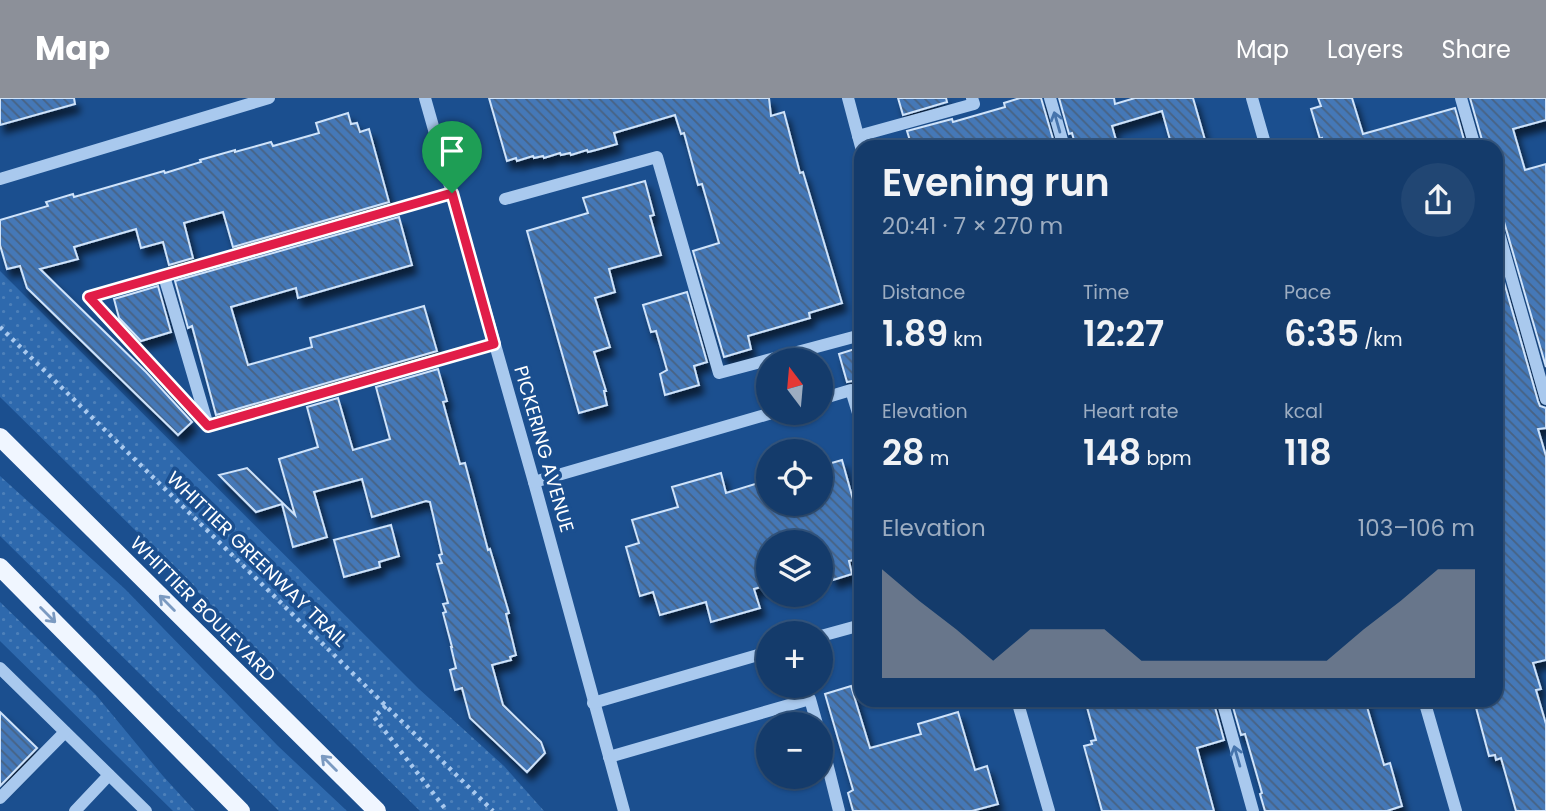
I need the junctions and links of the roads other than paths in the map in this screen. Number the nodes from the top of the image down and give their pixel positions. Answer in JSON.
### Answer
{"nodes":[{"id":1,"x":269,"y":98,"type":"edge"},
{"id":2,"x":425,"y":98,"type":"edge"},
{"id":3,"x":848,"y":98,"type":"edge"},
{"id":4,"x":972,"y":98,"type":"edge"},
{"id":5,"x":1050,"y":98,"type":"edge"},
{"id":6,"x":1252,"y":98,"type":"edge"},
{"id":7,"x":1461,"y":98,"type":"edge"},
{"id":8,"x":860,"y":140,"type":"edge"},
{"id":9,"x":863,"y":140,"type":"edge"},
{"id":10,"x":1062,"y":140,"type":"edge"},
{"id":11,"x":1264,"y":140,"type":"edge"},
{"id":12,"x":1473,"y":140,"type":"edge"},
{"id":13,"x":0,"y":179,"type":"edge"},
{"id":14,"x":452,"y":193,"type":"junction"},
{"id":15,"x":505,"y":199,"type":"dead end"},
{"id":16,"x":1503,"y":248,"type":"edge"},
{"id":17,"x":164,"y":276,"type":"junction"},
{"id":18,"x":854,"y":337,"type":"edge"},
{"id":19,"x":494,"y":344,"type":"junction"},
{"id":20,"x":833,"y":395,"type":"edge"},
{"id":21,"x":1546,"y":399,"type":"edge"},
{"id":22,"x":854,"y":400,"type":"edge"},
{"id":23,"x":756,"y":418,"type":"edge"},
{"id":24,"x":208,"y":426,"type":"junction"},
{"id":25,"x":0,"y":436,"type":"edge"},
{"id":26,"x":534,"y":482,"type":"junction"},
{"id":27,"x":0,"y":566,"type":"edge"},
{"id":28,"x":854,"y":627,"type":"edge"},
{"id":29,"x":833,"y":633,"type":"edge"},
{"id":30,"x":756,"y":655,"type":"edge"},
{"id":31,"x":0,"y":668,"type":"edge"},
{"id":32,"x":593,"y":703,"type":"junction"},
{"id":33,"x":1019,"y":707,"type":"edge"},
{"id":34,"x":1224,"y":707,"type":"edge"},
{"id":35,"x":1426,"y":707,"type":"edge"},
{"id":36,"x":765,"y":712,"type":"edge"},
{"id":37,"x":814,"y":712,"type":"edge"},
{"id":38,"x":756,"y":715,"type":"edge"},
{"id":39,"x":65,"y":732,"type":"junction"},
{"id":40,"x":608,"y":757,"type":"junction"},
{"id":41,"x":109,"y":775,"type":"junction"},
{"id":42,"x":833,"y":787,"type":"edge"},
{"id":43,"x":0,"y":798,"type":"edge"},
{"id":44,"x":75,"y":811,"type":"edge"},
{"id":45,"x":146,"y":811,"type":"edge"},
{"id":46,"x":241,"y":811,"type":"edge"},
{"id":47,"x":377,"y":811,"type":"edge"},
{"id":48,"x":624,"y":811,"type":"edge"},
{"id":49,"x":839,"y":811,"type":"edge"},
{"id":50,"x":1049,"y":811,"type":"edge"},
{"id":51,"x":1253,"y":811,"type":"edge"},
{"id":52,"x":1456,"y":811,"type":"edge"}],
"edges":[{"from":1,"to":13,"type":"street"},
{"from":2,"to":14,"type":"street","name":"PICKERING AVENUE"},
{"from":3,"to":8,"type":"street"},
{"from":4,"to":9,"type":"street"},
{"from":10,"to":5,"type":"street","one_way":true},
{"from":6,"to":11,"type":"street"},
{"from":7,"to":12,"type":"street"},
{"from":14,"to":17,"type":"street"},
{"from":14,"to":19,"type":"street","name":"PICKERING AVENUE"},
{"from":15,"to":18,"type":"street"},
{"from":16,"to":21,"type":"street"},
{"from":17,"to":24,"type":"street"},
{"from":17,"to":24,"type":"street"},
{"from":19,"to":24,"type":"street"},
{"from":19,"to":26,"type":"street","name":"PICKERING AVENUE"},
{"from":20,"to":22,"type":"street"},
{"from":23,"to":26,"type":"street"},
{"from":47,"to":25,"type":"main road","name":"WHITTIER BOULEVARD","one_way":true},
{"from":26,"to":32,"type":"street","name":"PICKERING AVENUE"},
{"from":27,"to":46,"type":"main road","one_way":true},
{"from":28,"to":29,"type":"street"},
{"from":30,"to":32,"type":"street"},
{"from":31,"to":39,"type":"street"},
{"from":32,"to":40,"type":"street","name":"PICKERING AVENUE"},
{"from":33,"to":50,"type":"street"},
{"from":51,"to":34,"type":"street","one_way":true},
{"from":35,"to":52,"type":"street"},
{"from":36,"to":37,"type":"street"},
{"from":38,"to":40,"type":"street"},
{"from":39,"to":41,"type":"street"},
{"from":39,"to":43,"type":"street"},
{"from":40,"to":48,"type":"street","name":"PICKERING AVENUE"},
{"from":41,"to":44,"type":"street"},
{"from":41,"to":45,"type":"street"},
{"from":42,"to":49,"type":"street"}]}
